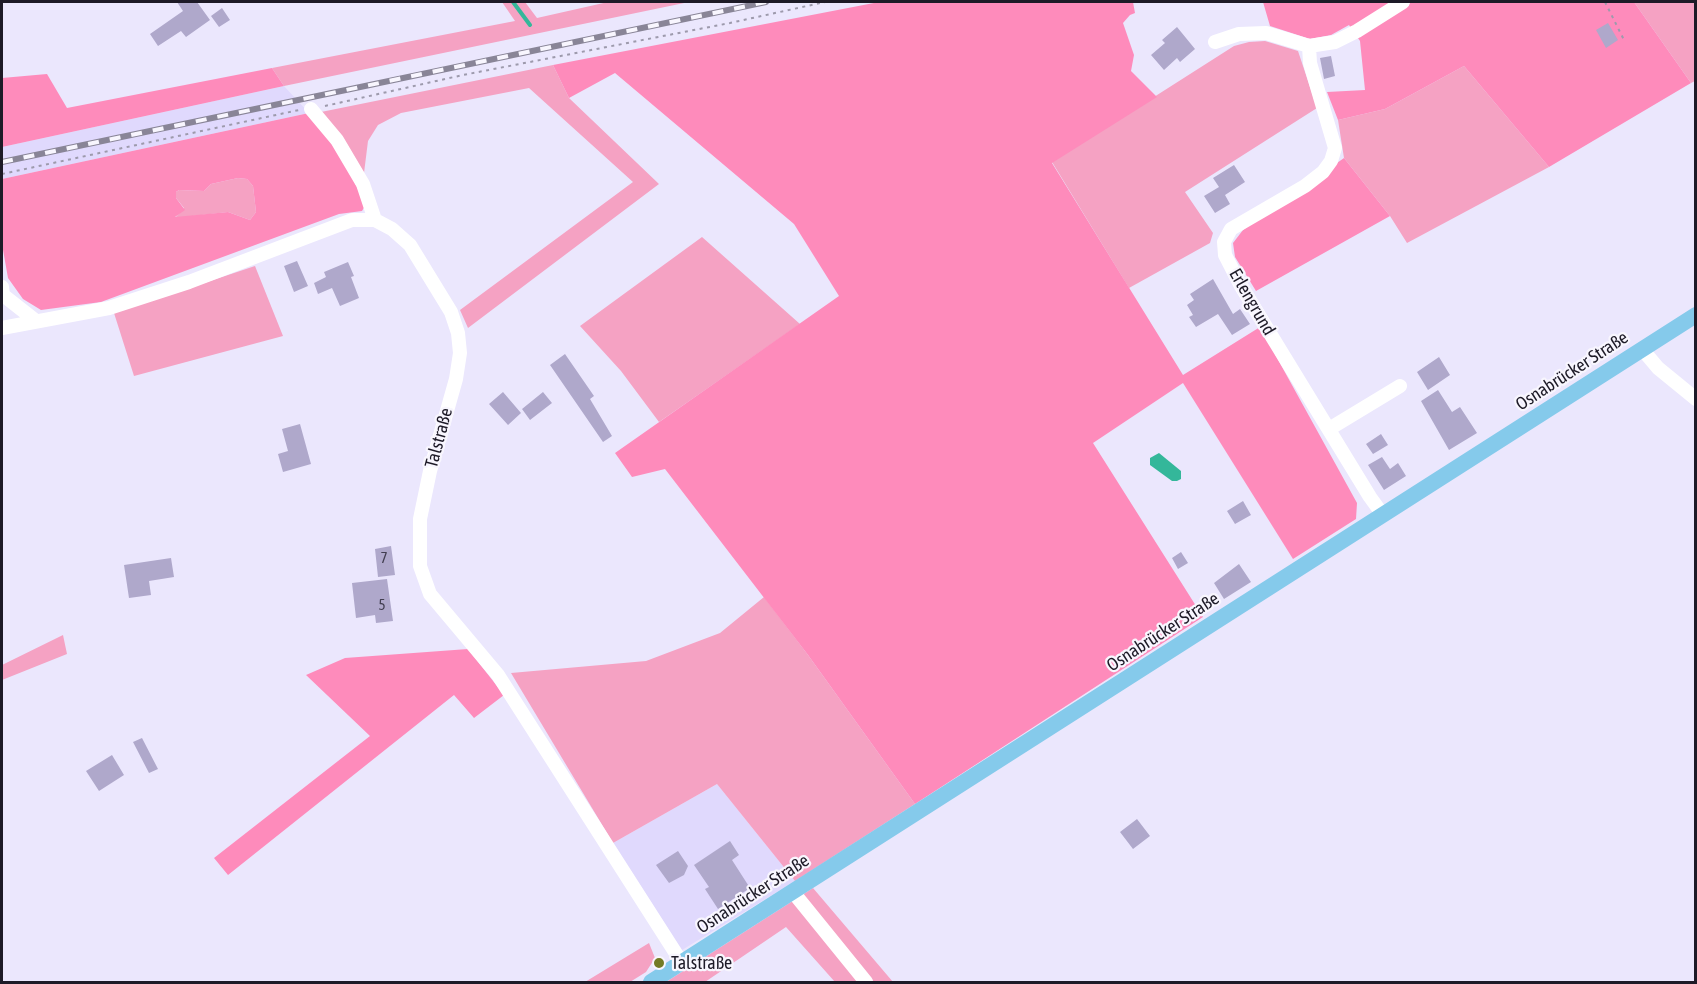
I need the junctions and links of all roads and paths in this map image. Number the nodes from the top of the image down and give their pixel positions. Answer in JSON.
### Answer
{"nodes":[{"id":1,"x":825,"y":2,"type":"edge"},
{"id":2,"x":1403,"y":2,"type":"edge"},
{"id":3,"x":1605,"y":2,"type":"edge"},
{"id":4,"x":1215,"y":42,"type":"dead end"},
{"id":5,"x":1625,"y":42,"type":"dead end"},
{"id":6,"x":1309,"y":46,"type":"junction"},
{"id":7,"x":311,"y":109,"type":"junction"},
{"id":8,"x":2,"y":174,"type":"edge"},
{"id":9,"x":375,"y":220,"type":"junction"},
{"id":10,"x":2,"y":293,"type":"edge"},
{"id":11,"x":1695,"y":315,"type":"edge"},
{"id":12,"x":36,"y":321,"type":"junction"},
{"id":13,"x":2,"y":328,"type":"edge"},
{"id":14,"x":1642,"y":349,"type":"junction"},
{"id":15,"x":1400,"y":386,"type":"dead end"},
{"id":16,"x":1695,"y":399,"type":"edge"},
{"id":17,"x":1329,"y":429,"type":"junction"},
{"id":18,"x":1383,"y":515,"type":"junction"},
{"id":19,"x":793,"y":892,"type":"junction"},
{"id":20,"x":682,"y":963,"type":"junction"},
{"id":21,"x":651,"y":982,"type":"edge"},
{"id":22,"x":866,"y":982,"type":"edge"}],
"edges":[{"from":1,"to":7,"type":"path"},
{"from":2,"to":6,"type":"street"},
{"from":3,"to":5,"type":"path"},
{"from":4,"to":6,"type":"street"},
{"from":6,"to":17,"type":"street","name":"Erlengrund"},
{"from":7,"to":8,"type":"path"},
{"from":7,"to":9,"type":"street"},
{"from":9,"to":12,"type":"street"},
{"from":9,"to":20,"type":"street","name":"Talstraße"},
{"from":10,"to":12,"type":"street"},
{"from":11,"to":14,"type":"main road","name":"Osnabrücker Straße"},
{"from":12,"to":13,"type":"street"},
{"from":14,"to":16,"type":"street"},
{"from":14,"to":18,"type":"main road","name":"Osnabrücker Straße"},
{"from":15,"to":17,"type":"street"},
{"from":17,"to":18,"type":"street","name":"Erlengrund"},
{"from":18,"to":19,"type":"main road","name":"Osnabrücker Straße"},
{"from":19,"to":20,"type":"main road","name":"Osnabrücker Straße"},
{"from":19,"to":22,"type":"street"},
{"from":20,"to":21,"type":"main road","name":"Osnabrücker Straße"}]}
